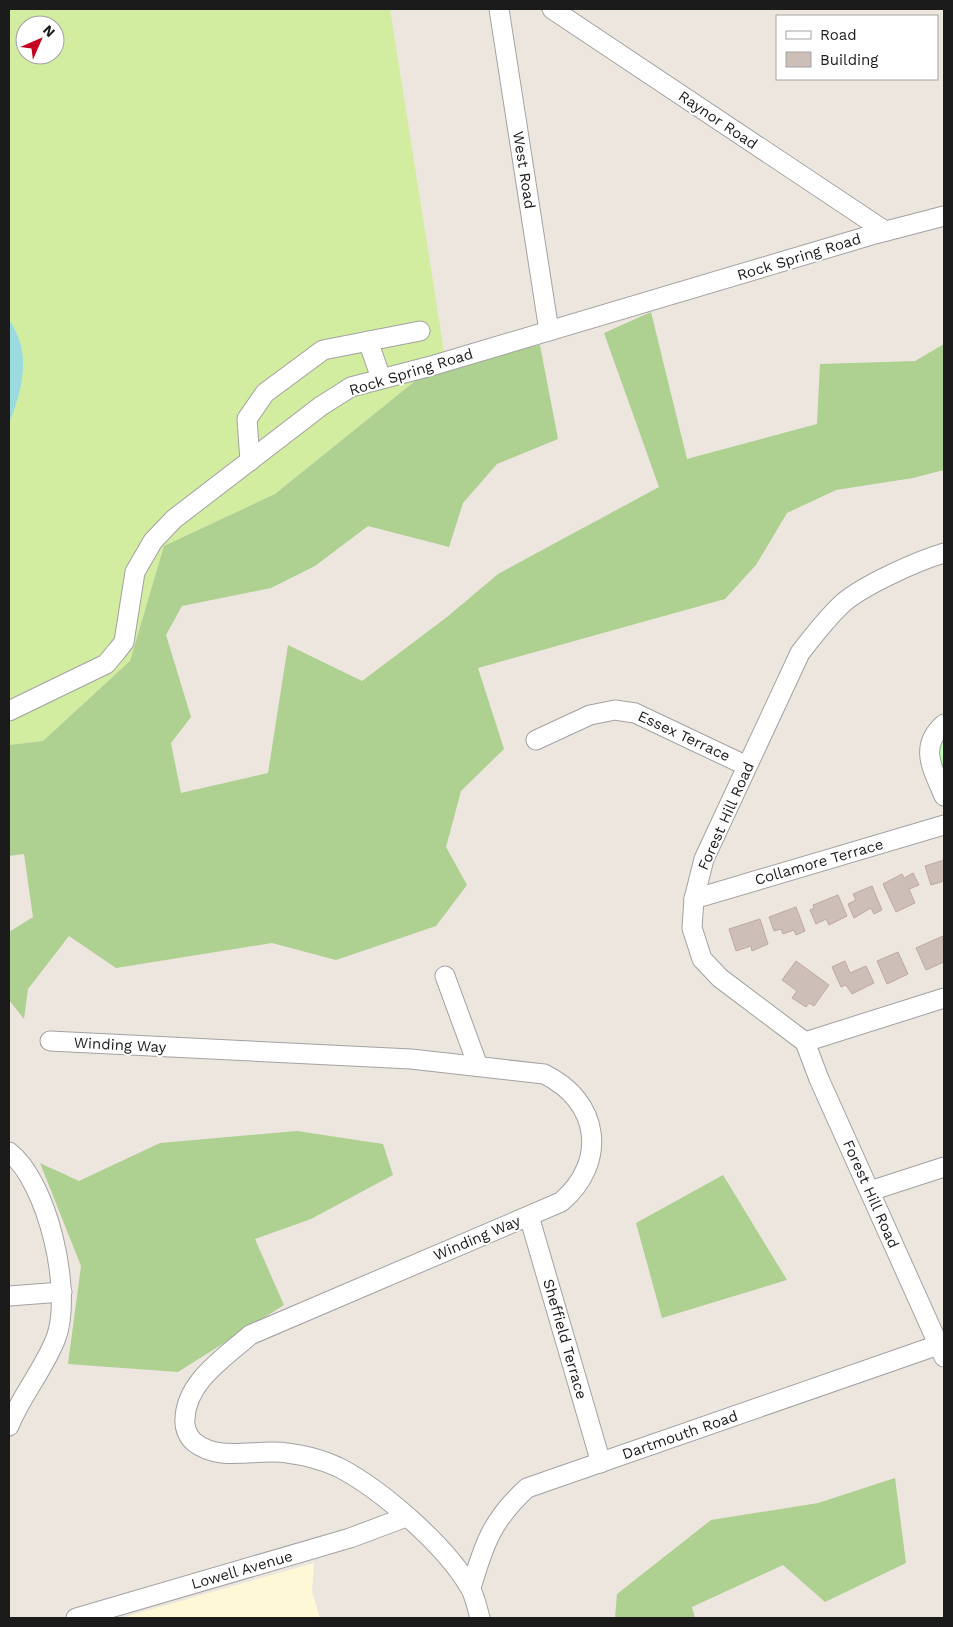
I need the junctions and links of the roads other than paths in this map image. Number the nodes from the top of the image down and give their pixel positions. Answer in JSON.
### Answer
{"nodes":[{"id":1,"x":499,"y":9,"type":"edge"},
{"id":2,"x":552,"y":9,"type":"edge"},
{"id":3,"x":944,"y":216,"type":"edge"},
{"id":4,"x":885,"y":232,"type":"junction"},
{"id":5,"x":420,"y":331,"type":"dead end"},
{"id":6,"x":549,"y":331,"type":"junction"},
{"id":7,"x":368,"y":341,"type":"junction"},
{"id":8,"x":381,"y":378,"type":"junction"},
{"id":9,"x":250,"y":461,"type":"junction"},
{"id":10,"x":944,"y":553,"type":"edge"},
{"id":11,"x":9,"y":712,"type":"edge"},
{"id":12,"x":944,"y":724,"type":"edge"},
{"id":13,"x":536,"y":740,"type":"dead end"},
{"id":14,"x":747,"y":766,"type":"junction"},
{"id":15,"x":944,"y":796,"type":"edge"},
{"id":16,"x":944,"y":825,"type":"edge"},
{"id":17,"x":694,"y":899,"type":"junction"},
{"id":18,"x":446,"y":976,"type":"dead end"},
{"id":19,"x":944,"y":998,"type":"edge"},
{"id":20,"x":50,"y":1041,"type":"dead end"},
{"id":21,"x":805,"y":1042,"type":"junction"},
{"id":22,"x":478,"y":1066,"type":"junction"},
{"id":23,"x":9,"y":1152,"type":"edge"},
{"id":24,"x":944,"y":1168,"type":"edge"},
{"id":25,"x":870,"y":1191,"type":"junction"},
{"id":26,"x":529,"y":1216,"type":"junction"},
{"id":27,"x":62,"y":1292,"type":"junction"},
{"id":28,"x":9,"y":1296,"type":"edge"},
{"id":29,"x":943,"y":1348,"type":"edge"},
{"id":30,"x":9,"y":1426,"type":"edge"},
{"id":31,"x":601,"y":1463,"type":"junction"},
{"id":32,"x":406,"y":1517,"type":"junction"},
{"id":33,"x":471,"y":1588,"type":"junction"},
{"id":34,"x":76,"y":1618,"type":"edge"},
{"id":35,"x":480,"y":1618,"type":"edge"}],
"edges":[{"from":1,"to":6,"type":"street","name":"West Road"},
{"from":2,"to":4,"type":"street","name":"Raynor Road"},
{"from":3,"to":4,"type":"street","name":"Rock Spring Road"},
{"from":4,"to":6,"type":"street","name":"Rock Spring Road"},
{"from":5,"to":7,"type":"street"},
{"from":6,"to":8,"type":"street","name":"Rock Spring Road"},
{"from":7,"to":8,"type":"street"},
{"from":7,"to":9,"type":"street"},
{"from":8,"to":9,"type":"street","name":"Rock Spring Road"},
{"from":9,"to":11,"type":"street","name":"Rock Spring Road"},
{"from":10,"to":14,"type":"street","name":"Forest Hill Road"},
{"from":12,"to":15,"type":"street"},
{"from":13,"to":14,"type":"street","name":"Essex Terrace"},
{"from":14,"to":17,"type":"street","name":"Forest Hill Road"},
{"from":16,"to":17,"type":"street","name":"Collamore Terrace"},
{"from":17,"to":21,"type":"street","name":"Forest Hill Road"},
{"from":18,"to":22,"type":"street"},
{"from":19,"to":21,"type":"street"},
{"from":20,"to":22,"type":"street","name":"Winding Way"},
{"from":21,"to":25,"type":"street","name":"Forest Hill Road"},
{"from":22,"to":26,"type":"street","name":"Winding Way"},
{"from":23,"to":27,"type":"street"},
{"from":24,"to":25,"type":"street"},
{"from":25,"to":29,"type":"street","name":"Forest Hill Road"},
{"from":26,"to":31,"type":"street","name":"Sheffield Terrace"},
{"from":26,"to":32,"type":"street","name":"Winding Way"},
{"from":27,"to":28,"type":"street"},
{"from":27,"to":30,"type":"street"},
{"from":29,"to":31,"type":"street","name":"Dartmouth Road"},
{"from":31,"to":33,"type":"street","name":"Dartmouth Road"},
{"from":32,"to":33,"type":"street","name":"Winding Way"},
{"from":32,"to":34,"type":"street","name":"Lowell Avenue"},
{"from":33,"to":35,"type":"street","name":"Winding Way"}]}
